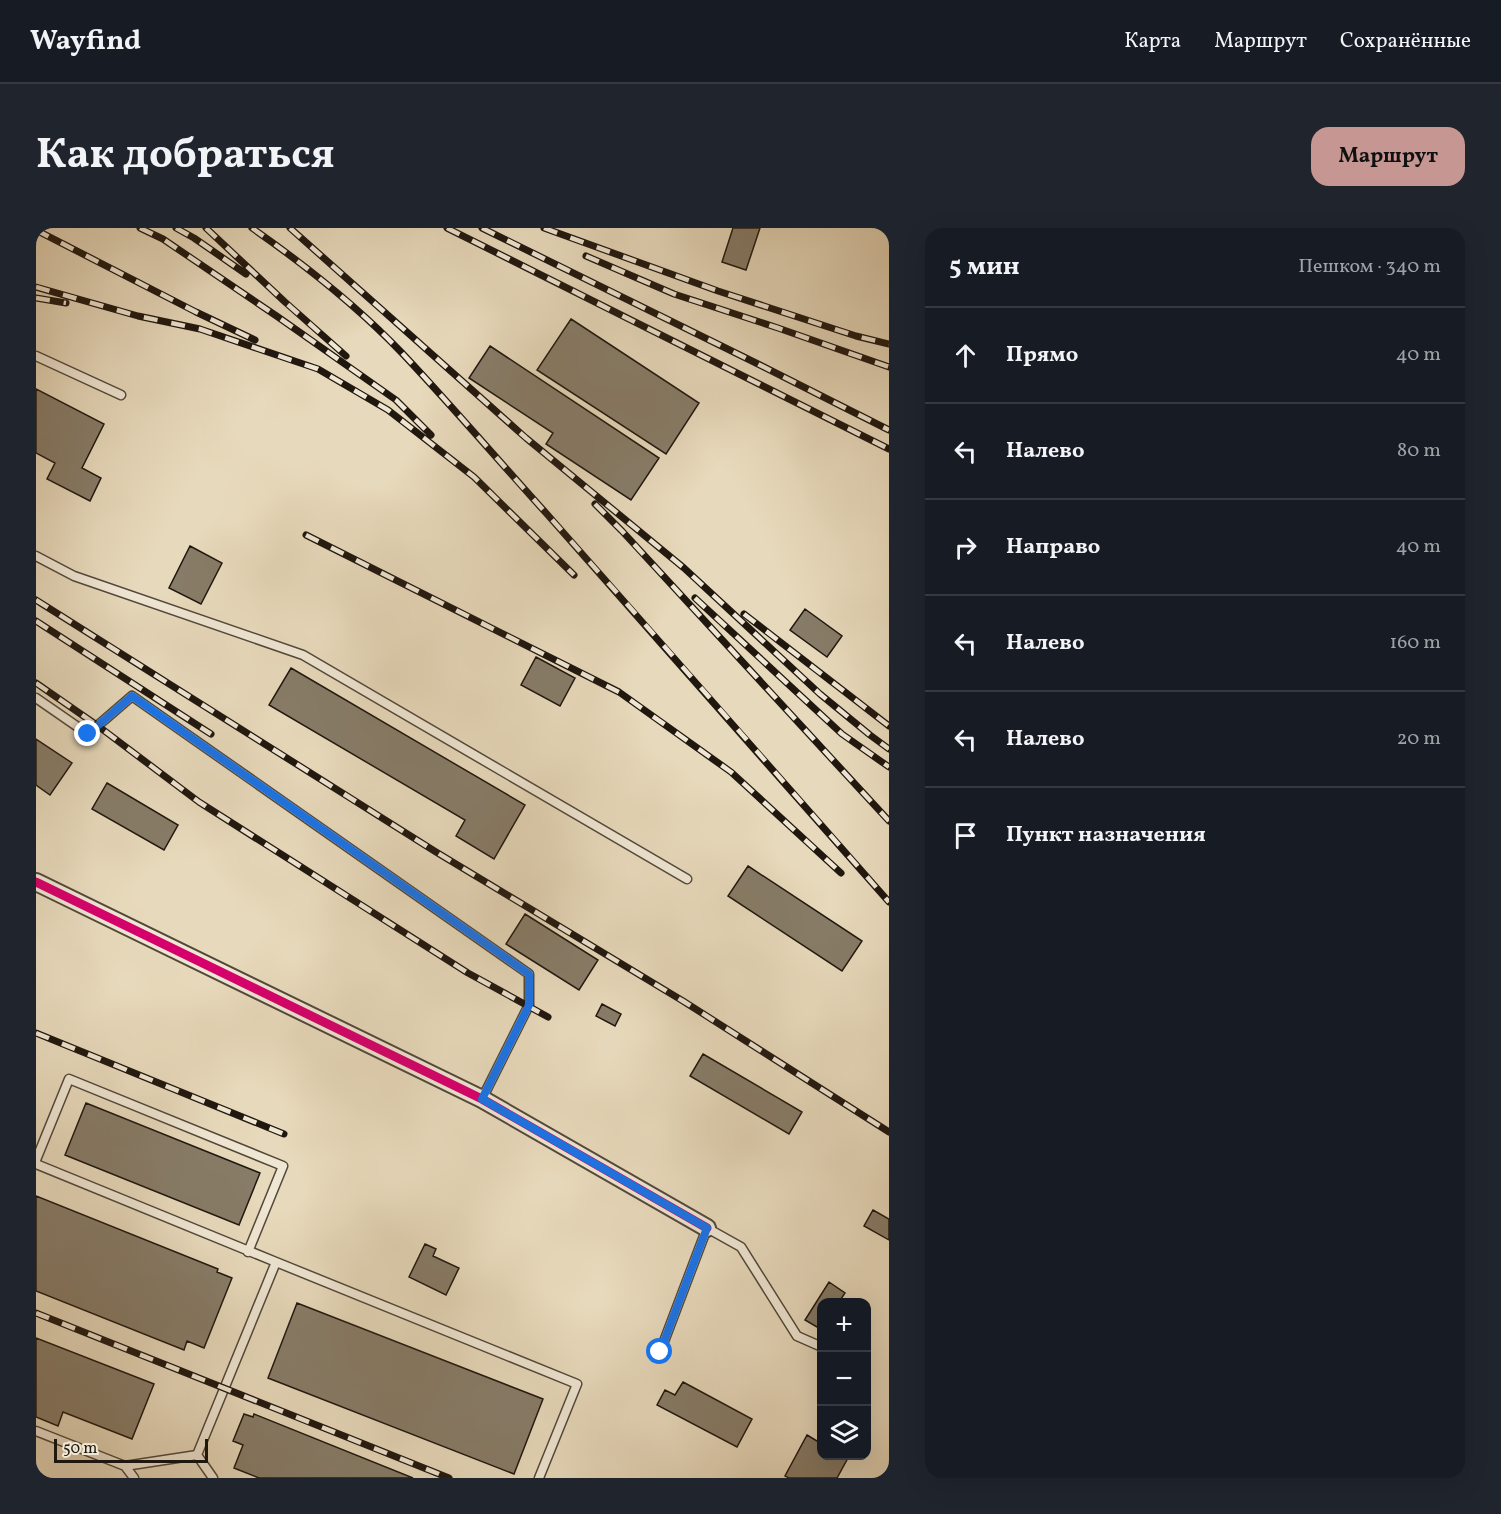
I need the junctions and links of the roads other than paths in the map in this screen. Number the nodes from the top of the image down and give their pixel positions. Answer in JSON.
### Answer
{"nodes":[{"id":1,"x":36,"y":356,"type":"edge"},
{"id":2,"x":121,"y":395,"type":"dead end"},
{"id":3,"x":36,"y":556,"type":"edge"},
{"id":4,"x":36,"y":698,"type":"edge"},
{"id":5,"x":687,"y":879,"type":"dead end"},
{"id":6,"x":36,"y":882,"type":"edge"},
{"id":7,"x":482,"y":1099,"type":"junction"},
{"id":8,"x":36,"y":1160,"type":"edge"},
{"id":9,"x":36,"y":1164,"type":"edge"},
{"id":10,"x":707,"y":1228,"type":"junction"},
{"id":11,"x":248,"y":1252,"type":"junction"},
{"id":12,"x":276,"y":1262,"type":"junction"},
{"id":13,"x":817,"y":1345,"type":"edge"},
{"id":14,"x":660,"y":1352,"type":"dead end"},
{"id":15,"x":36,"y":1431,"type":"edge"},
{"id":16,"x":197,"y":1455,"type":"junction"},
{"id":17,"x":126,"y":1466,"type":"junction"},
{"id":18,"x":134,"y":1478,"type":"edge"},
{"id":19,"x":213,"y":1478,"type":"edge"},
{"id":20,"x":539,"y":1478,"type":"edge"}],
"edges":[{"from":1,"to":2,"type":"lane"},
{"from":3,"to":5,"type":"lane"},
{"from":4,"to":7,"type":"lane"},
{"from":6,"to":7,"type":"street"},
{"from":7,"to":10,"type":"street"},
{"from":8,"to":11,"type":"lane"},
{"from":9,"to":11,"type":"lane"},
{"from":10,"to":13,"type":"lane"},
{"from":10,"to":14,"type":"lane"},
{"from":11,"to":12,"type":"lane"},
{"from":12,"to":16,"type":"lane"},
{"from":12,"to":20,"type":"lane"},
{"from":15,"to":17,"type":"lane"},
{"from":16,"to":17,"type":"lane"},
{"from":16,"to":19,"type":"lane"},
{"from":17,"to":18,"type":"lane"}]}
